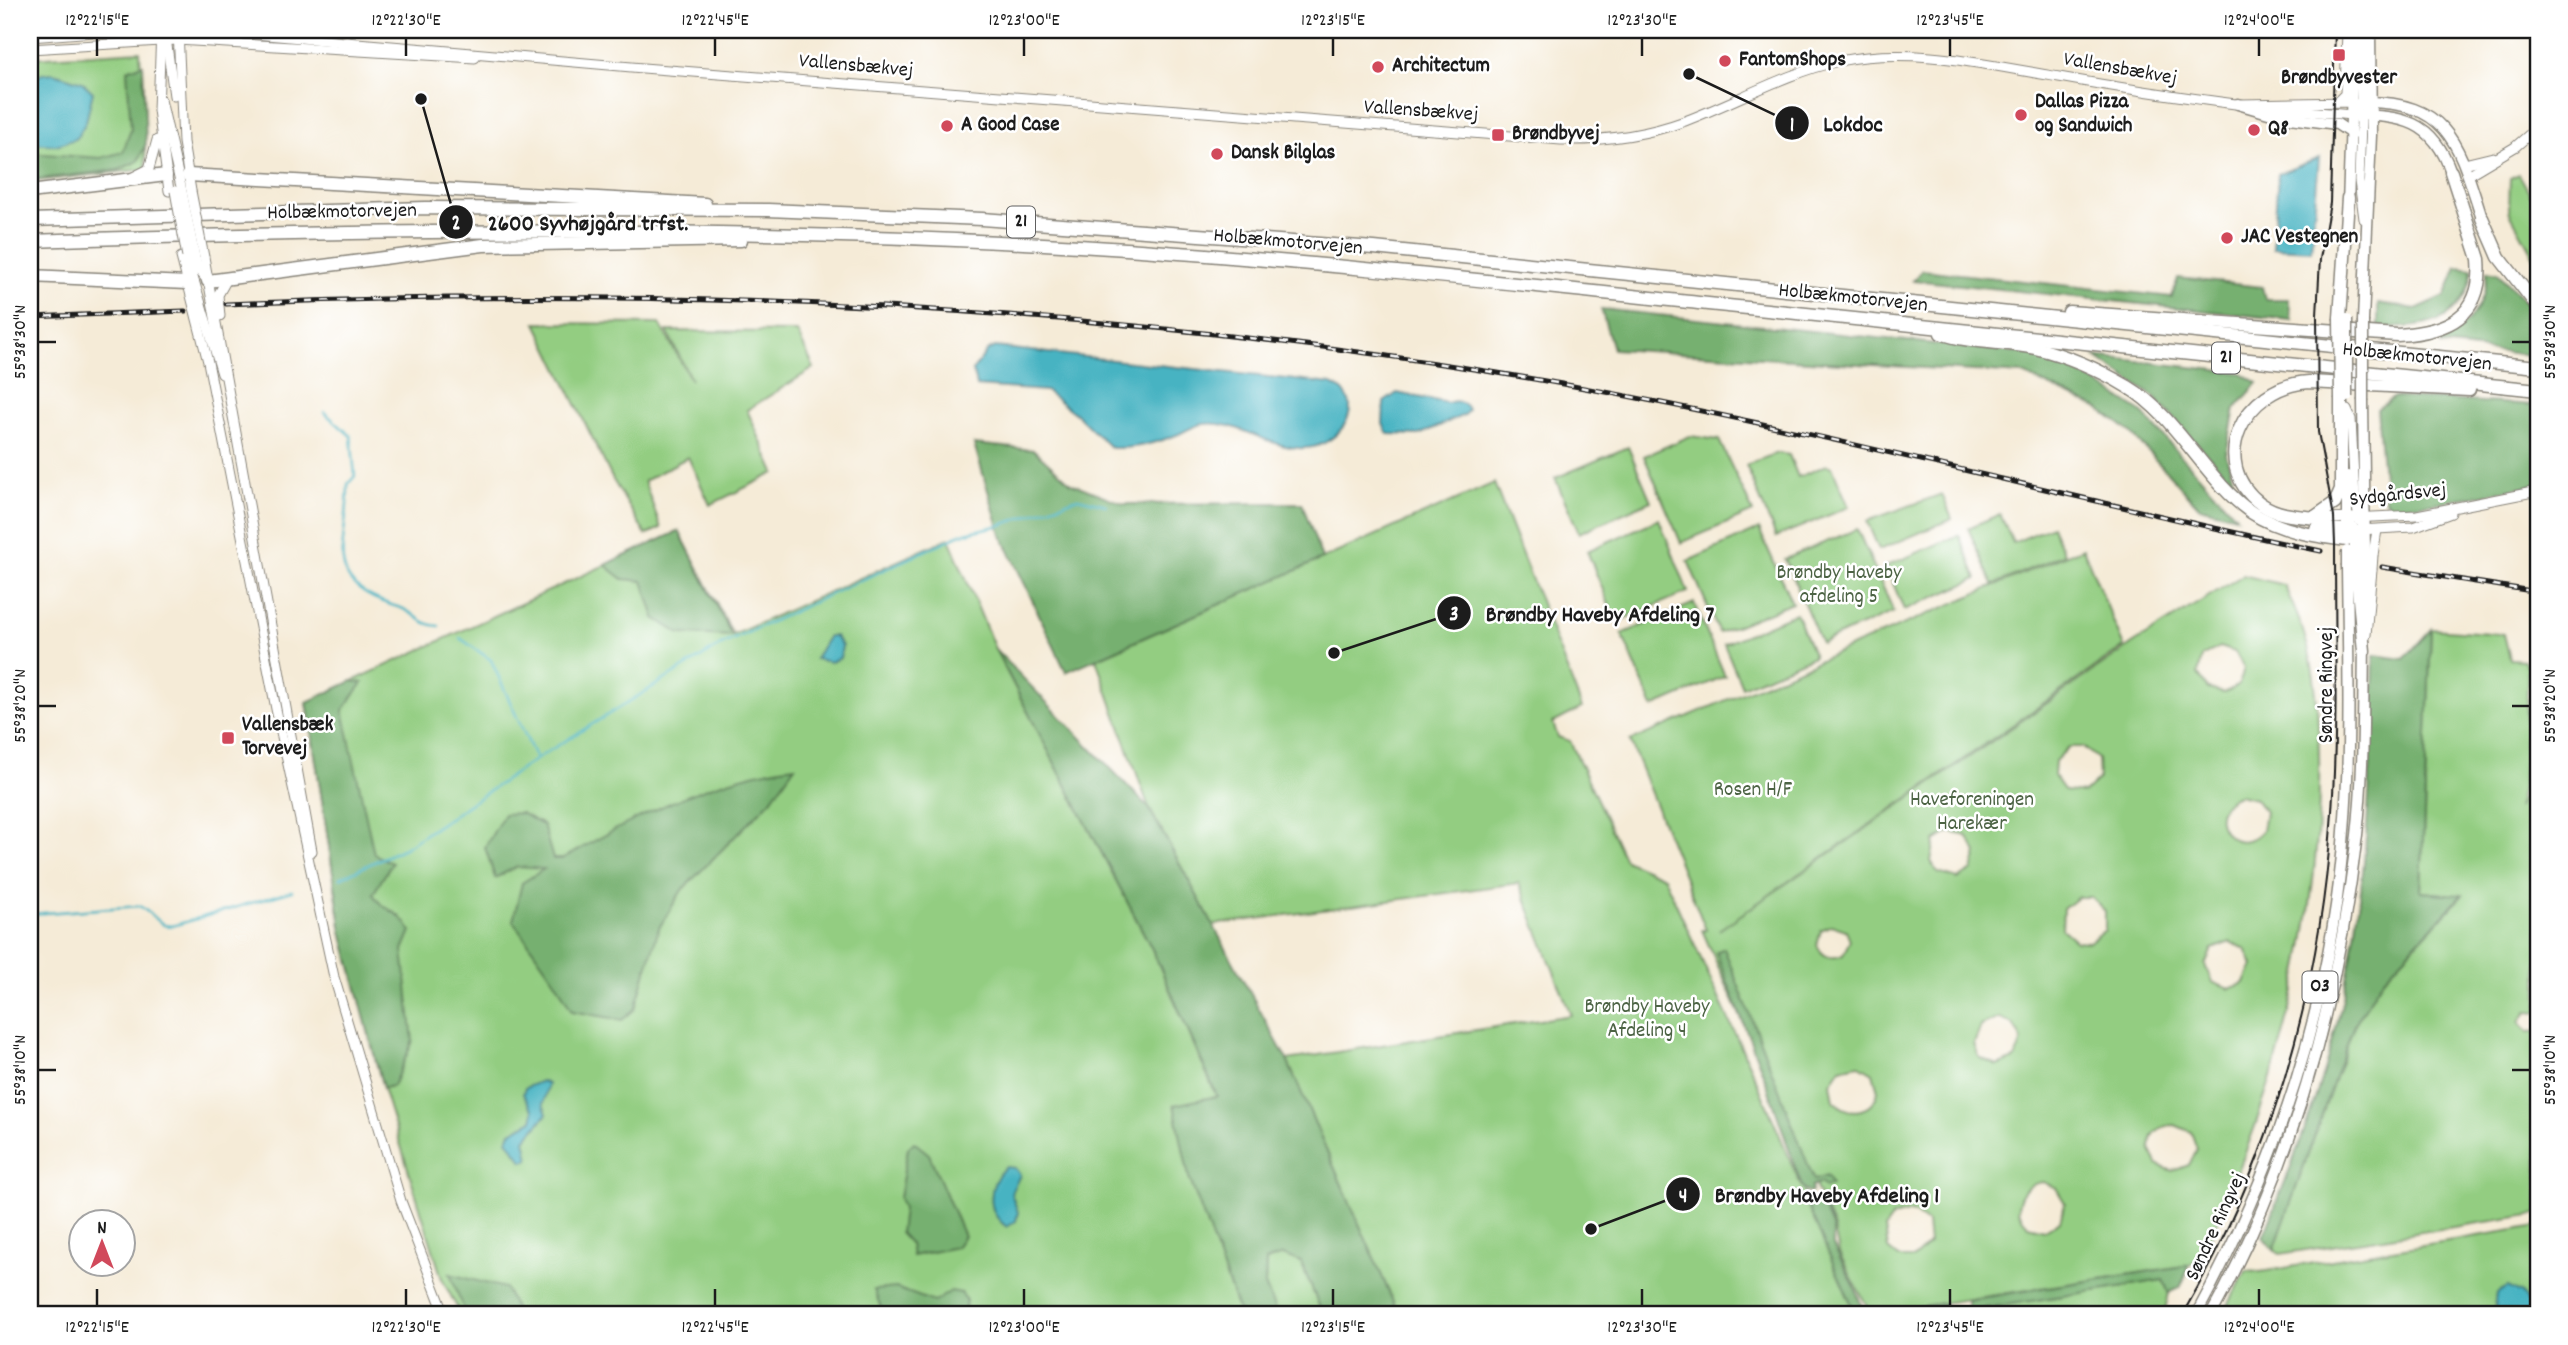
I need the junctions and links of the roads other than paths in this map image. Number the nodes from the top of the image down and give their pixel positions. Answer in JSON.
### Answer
{"nodes":[{"id":1,"x":120,"y":30,"type":"edge"},
{"id":2,"x":162,"y":30,"type":"edge"},
{"id":3,"x":172,"y":30,"type":"edge"},
{"id":4,"x":178,"y":30,"type":"edge"},
{"id":5,"x":210,"y":30,"type":"edge"},
{"id":6,"x":2347,"y":30,"type":"edge"},
{"id":7,"x":2354,"y":30,"type":"edge"},
{"id":8,"x":2362,"y":30,"type":"edge"},
{"id":9,"x":2370,"y":30,"type":"edge"},
{"id":10,"x":30,"y":37,"type":"edge"},
{"id":11,"x":168,"y":40,"type":"junction"},
{"id":12,"x":30,"y":49,"type":"edge"},
{"id":13,"x":585,"y":63,"type":"junction"},
{"id":14,"x":158,"y":92,"type":"junction"},
{"id":15,"x":2338,"y":101,"type":"junction"},
{"id":16,"x":2362,"y":102,"type":"junction"},
{"id":17,"x":2238,"y":104,"type":"junction"},
{"id":18,"x":158,"y":110,"type":"junction"},
{"id":19,"x":2361,"y":115,"type":"junction"},
{"id":20,"x":2538,"y":127,"type":"edge"},
{"id":21,"x":2352,"y":134,"type":"junction"},
{"id":22,"x":2466,"y":169,"type":"junction"},
{"id":23,"x":2451,"y":172,"type":"joint"},
{"id":24,"x":178,"y":175,"type":"junction"},
{"id":25,"x":124,"y":181,"type":"junction"},
{"id":26,"x":179,"y":191,"type":"junction"},
{"id":27,"x":30,"y":192,"type":"edge"},
{"id":28,"x":2348,"y":198,"type":"joint"},
{"id":29,"x":768,"y":211,"type":"junction"},
{"id":30,"x":2482,"y":219,"type":"joint"},
{"id":31,"x":30,"y":220,"type":"edge"},
{"id":32,"x":842,"y":235,"type":"junction"},
{"id":33,"x":30,"y":241,"type":"edge"},
{"id":34,"x":192,"y":257,"type":"junction"},
{"id":35,"x":30,"y":276,"type":"edge"},
{"id":36,"x":227,"y":279,"type":"junction"},
{"id":37,"x":208,"y":281,"type":"junction"},
{"id":38,"x":190,"y":283,"type":"junction"},
{"id":39,"x":2538,"y":307,"type":"edge"},
{"id":40,"x":2009,"y":313,"type":"junction"},
{"id":41,"x":1917,"y":326,"type":"junction"},
{"id":42,"x":223,"y":363,"type":"junction"},
{"id":43,"x":2538,"y":367,"type":"edge"},
{"id":44,"x":225,"y":378,"type":"junction"},
{"id":45,"x":2537,"y":390,"type":"edge"},
{"id":46,"x":2345,"y":403,"type":"junction"},
{"id":47,"x":2538,"y":491,"type":"edge"},
{"id":48,"x":2472,"y":505,"type":"junction"},
{"id":49,"x":2321,"y":518,"type":"junction"},
{"id":50,"x":2358,"y":536,"type":"junction"},
{"id":51,"x":2360,"y":568,"type":"junction"},
{"id":52,"x":2364,"y":651,"type":"joint"},
{"id":53,"x":334,"y":977,"type":"junction"},
{"id":54,"x":445,"y":1315,"type":"edge"},
{"id":55,"x":2196,"y":1315,"type":"edge"},
{"id":56,"x":2211,"y":1315,"type":"edge"}],
"edges":[{"from":1,"to":10,"type":"street"},
{"from":2,"to":11,"type":"street"},
{"from":3,"to":11,"type":"street"},
{"from":4,"to":11,"type":"street"},
{"from":5,"to":13,"type":"street","name":"Vallensbækvej"},
{"from":6,"to":15,"type":"street"},
{"from":7,"to":16,"type":"main road"},
{"from":8,"to":16,"type":"main road"},
{"from":9,"to":16,"type":"main road"},
{"from":11,"to":12,"type":"street","name":"Vallensbækvej"},
{"from":11,"to":13,"type":"street","name":"Vallensbækvej"},
{"from":11,"to":14,"type":"street"},
{"from":11,"to":24,"type":"street"},
{"from":13,"to":17,"type":"street","name":"Vallensbækvej"},
{"from":14,"to":18,"type":"street"},
{"from":14,"to":24,"type":"street"},
{"from":15,"to":16,"type":"street","name":"Vallensbækvej"},
{"from":15,"to":17,"type":"street","name":"Vallensbækvej"},
{"from":16,"to":19,"type":"main road"},
{"from":16,"to":19,"type":"main road"},
{"from":16,"to":22,"type":"main road"},
{"from":17,"to":19,"type":"street","name":"Vallensbækvej"},
{"from":17,"to":21,"type":"main road"},
{"from":18,"to":24,"type":"street"},
{"from":18,"to":25,"type":"street"},
{"from":19,"to":21,"type":"main road"},
{"from":19,"to":23,"type":"main road"},
{"from":19,"to":50,"type":"main road","bridge":true},
{"from":20,"to":22,"type":"street"},
{"from":21,"to":28,"type":"main road"},
{"from":22,"to":30,"type":"main road"},
{"from":23,"to":40,"type":"highway"},
{"from":24,"to":25,"type":"highway"},
{"from":24,"to":26,"type":"street"},
{"from":24,"to":26,"type":"street"},
{"from":24,"to":29,"type":"highway"},
{"from":25,"to":27,"type":"highway"},
{"from":26,"to":34,"type":"street"},
{"from":26,"to":34,"type":"street","bridge":true},
{"from":28,"to":46,"type":"highway","bridge":true},
{"from":29,"to":31,"type":"highway","name":"Holbækmotorvejen","number":"21"},
{"from":29,"to":40,"type":"highway","name":"Holbækmotorvejen","number":"21"},
{"from":30,"to":39,"type":"highway"},
{"from":32,"to":33,"type":"highway","name":"Holbækmotorvejen","number":"21"},
{"from":32,"to":36,"type":"highway"},
{"from":32,"to":41,"type":"highway","name":"Holbækmotorvejen","number":"21"},
{"from":34,"to":37,"type":"street"},
{"from":34,"to":38,"type":"street"},
{"from":35,"to":38,"type":"highway"},
{"from":36,"to":37,"type":"highway"},
{"from":36,"to":42,"type":"street"},
{"from":37,"to":38,"type":"street"},
{"from":37,"to":42,"type":"street"},
{"from":38,"to":44,"type":"street"},
{"from":38,"to":53,"type":"street"},
{"from":40,"to":43,"type":"highway","name":"Holbækmotorvejen","number":"21"},
{"from":41,"to":45,"type":"highway","name":"Holbækmotorvejen","number":"21"},
{"from":41,"to":50,"type":"highway"},
{"from":42,"to":44,"type":"street"},
{"from":44,"to":53,"type":"street"},
{"from":45,"to":49,"type":"highway"},
{"from":46,"to":49,"type":"highway"},
{"from":46,"to":50,"type":"main road"},
{"from":47,"to":48,"type":"street","name":"Sydgårdsvej"},
{"from":48,"to":50,"type":"street","name":"Sydgårdsvej"},
{"from":48,"to":50,"type":"street","name":"Sydgårdsvej"},
{"from":49,"to":50,"type":"street","name":"Sydgårdsvej"},
{"from":50,"to":51,"type":"highway","bridge":true},
{"from":51,"to":52,"type":"highway"},
{"from":51,"to":55,"type":"main road","name":"Søndre Ringvej","number":"O3"},
{"from":52,"to":56,"type":"main road","name":"Søndre Ringvej","number":"O3"},
{"from":53,"to":54,"type":"street"}]}
